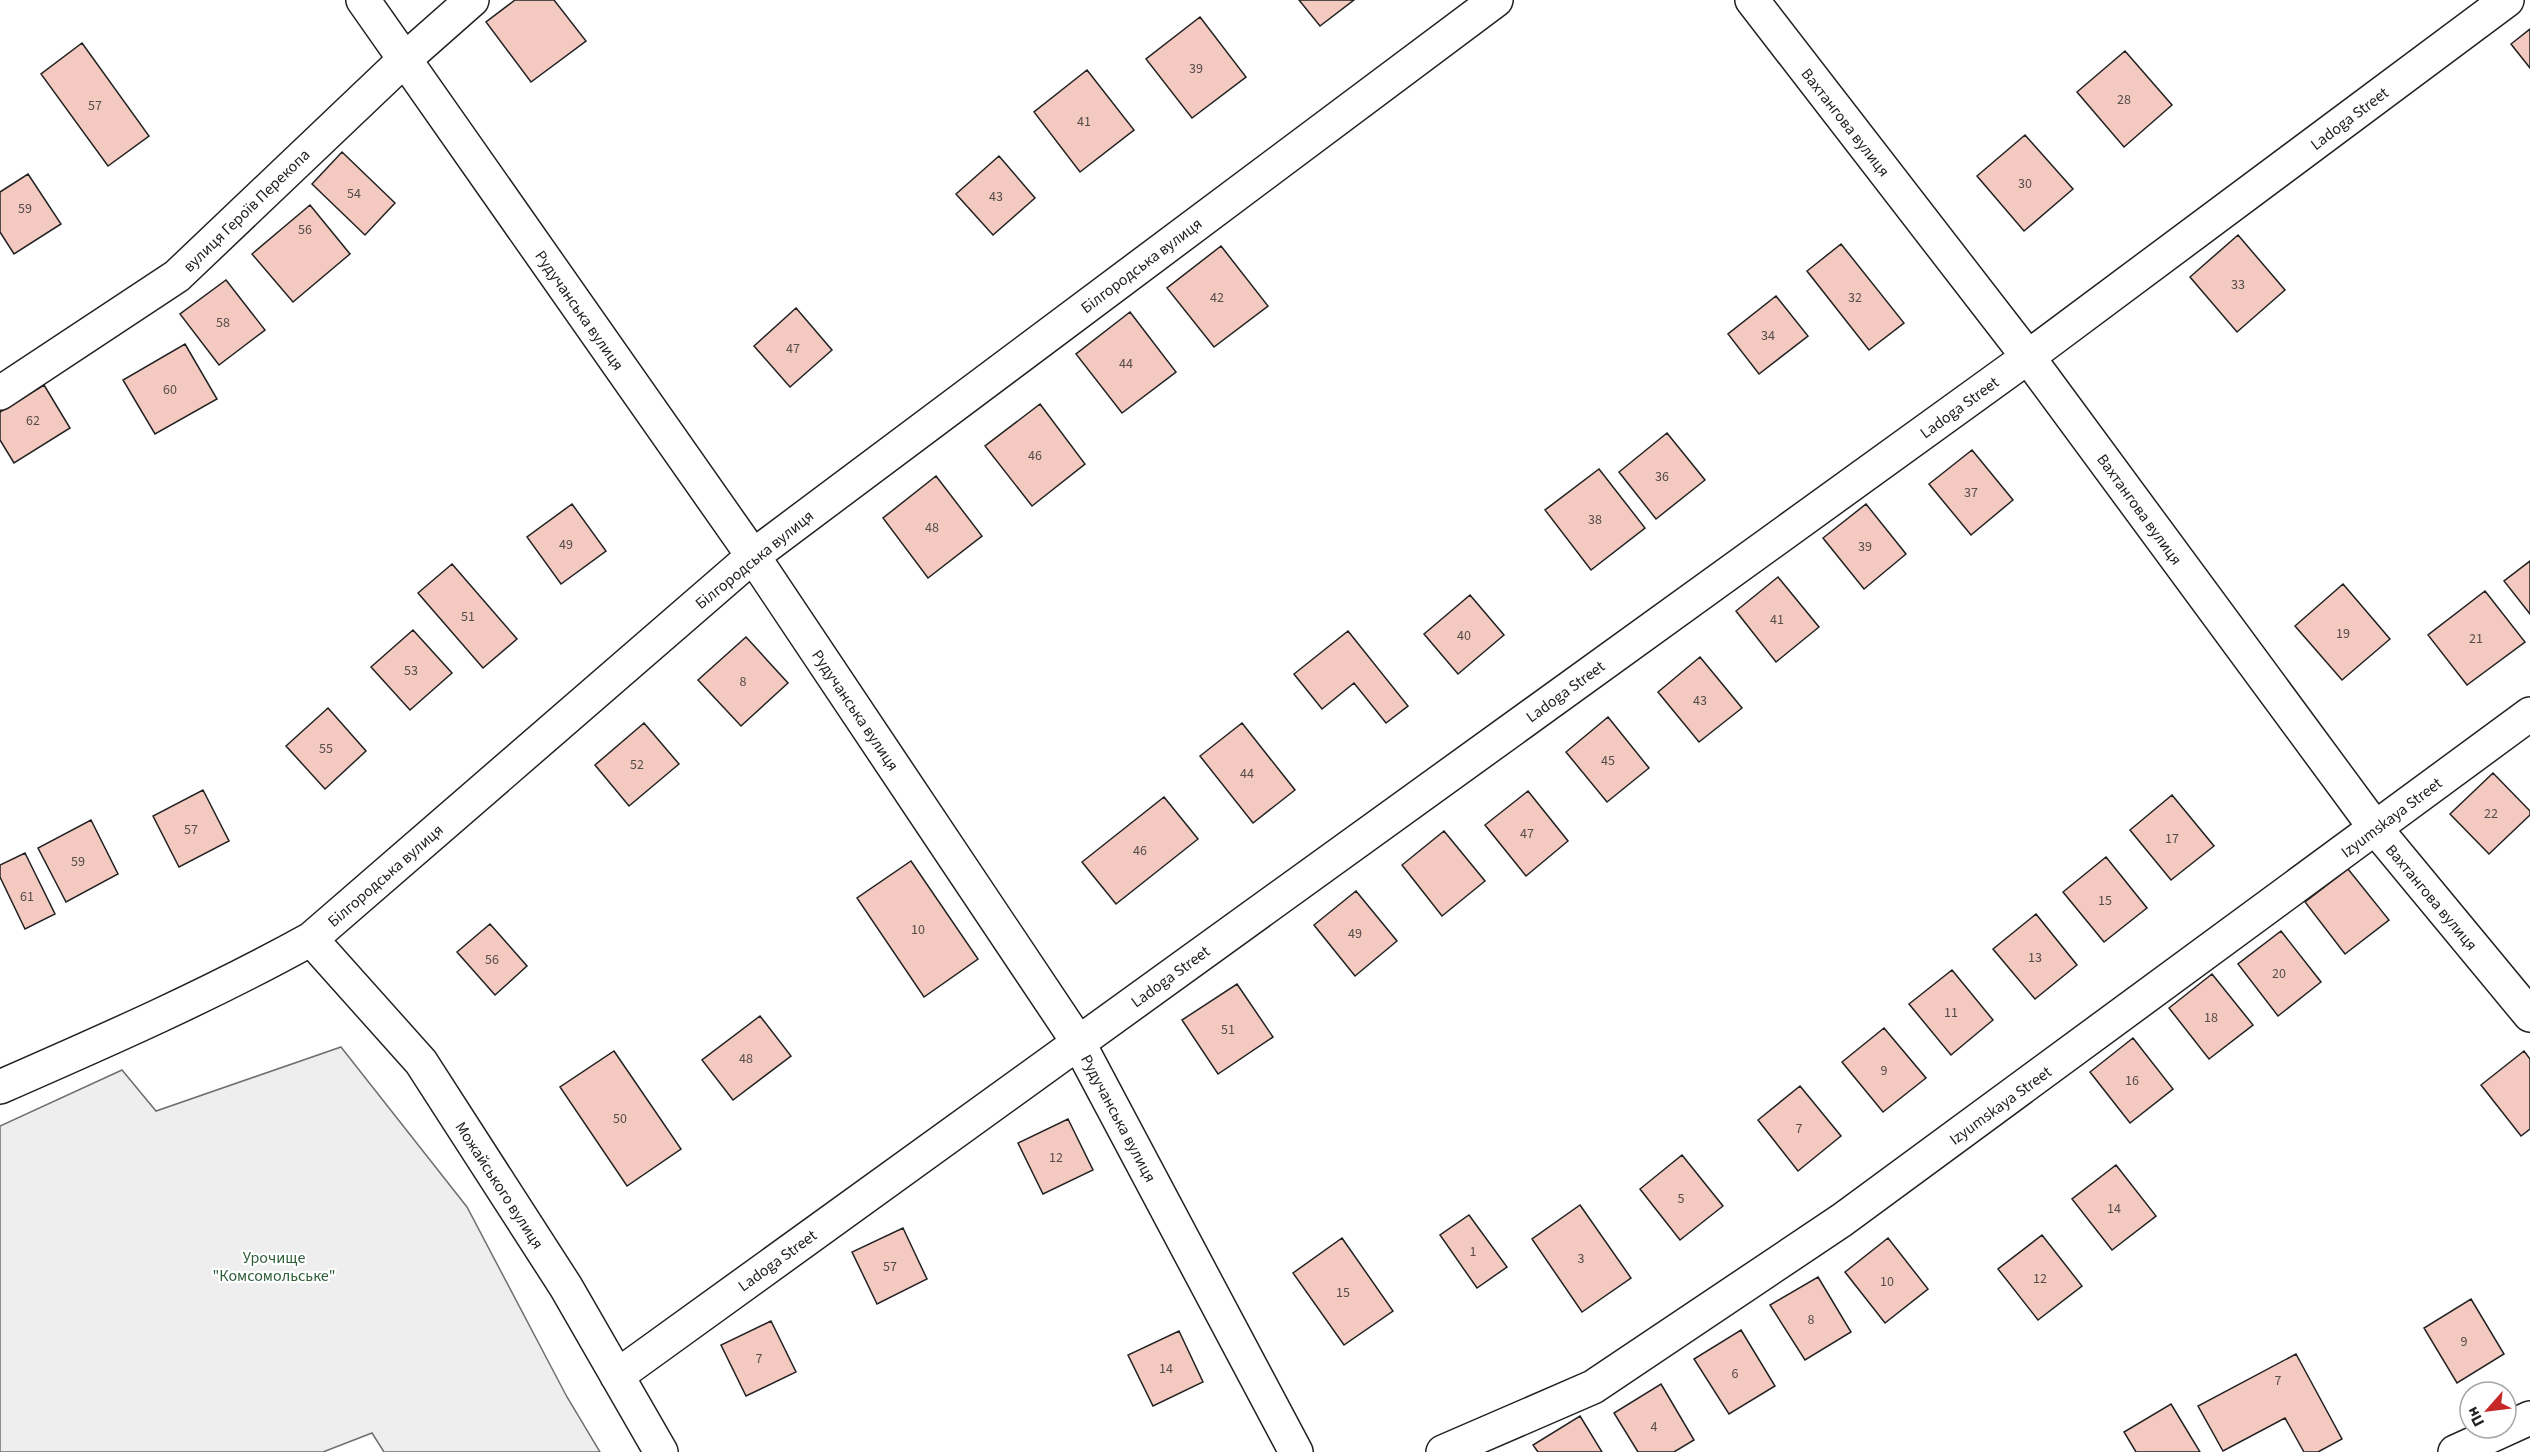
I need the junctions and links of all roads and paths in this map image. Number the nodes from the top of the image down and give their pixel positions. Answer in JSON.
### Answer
{"nodes":[{"id":1,"x":363,"y":0,"type":"edge"},
{"id":2,"x":472,"y":0,"type":"edge"},
{"id":3,"x":1496,"y":0,"type":"edge"},
{"id":4,"x":1752,"y":0,"type":"edge"},
{"id":5,"x":2507,"y":0,"type":"edge"},
{"id":6,"x":404,"y":60,"type":"junction"},
{"id":7,"x":2028,"y":357,"type":"junction"},
{"id":8,"x":0,"y":393,"type":"edge"},
{"id":9,"x":753,"y":556,"type":"junction"},
{"id":10,"x":2530,"y":714,"type":"edge"},
{"id":11,"x":2376,"y":829,"type":"junction"},
{"id":12,"x":311,"y":939,"type":"junction"},
{"id":13,"x":2530,"y":1015,"type":"edge"},
{"id":14,"x":1078,"y":1042,"type":"junction"},
{"id":15,"x":0,"y":1087,"type":"edge"},
{"id":16,"x":617,"y":1376,"type":"junction"},
{"id":17,"x":2530,"y":1418,"type":"edge"},
{"id":18,"x":661,"y":1452,"type":"edge"},
{"id":19,"x":1296,"y":1452,"type":"edge"},
{"id":20,"x":1443,"y":1452,"type":"edge"},
{"id":21,"x":2455,"y":1452,"type":"edge"}],
"edges":[{"from":1,"to":6,"type":"street","name":"Рудучанська вулиця"},
{"from":2,"to":6,"type":"street","name":"вулиця Героїв Перекопа"},
{"from":3,"to":9,"type":"street","name":"Білгородська вулиця"},
{"from":4,"to":7,"type":"street","name":"Вахтангова вулиця"},
{"from":5,"to":7,"type":"street","name":"Ladoga Street"},
{"from":6,"to":8,"type":"street","name":"вулиця Героїв Перекопа"},
{"from":6,"to":9,"type":"street","name":"Рудучанська вулиця"},
{"from":7,"to":11,"type":"street","name":"Вахтангова вулиця"},
{"from":7,"to":14,"type":"street","name":"Ladoga Street"},
{"from":9,"to":12,"type":"street","name":"Білгородська вулиця"},
{"from":9,"to":14,"type":"street","name":"Рудучанська вулиця"},
{"from":10,"to":11,"type":"street","name":"Izyumskaya Street"},
{"from":11,"to":13,"type":"street","name":"Вахтангова вулиця"},
{"from":11,"to":20,"type":"street","name":"Izyumskaya Street"},
{"from":12,"to":15,"type":"street","name":"Білгородська вулиця"},
{"from":12,"to":16,"type":"street","name":"Можайського вулиця"},
{"from":14,"to":16,"type":"street","name":"Ladoga Street"},
{"from":14,"to":19,"type":"street","name":"Рудучанська вулиця"},
{"from":16,"to":18,"type":"street","name":"Можайського вулиця"},
{"from":17,"to":21,"type":"street"}]}
